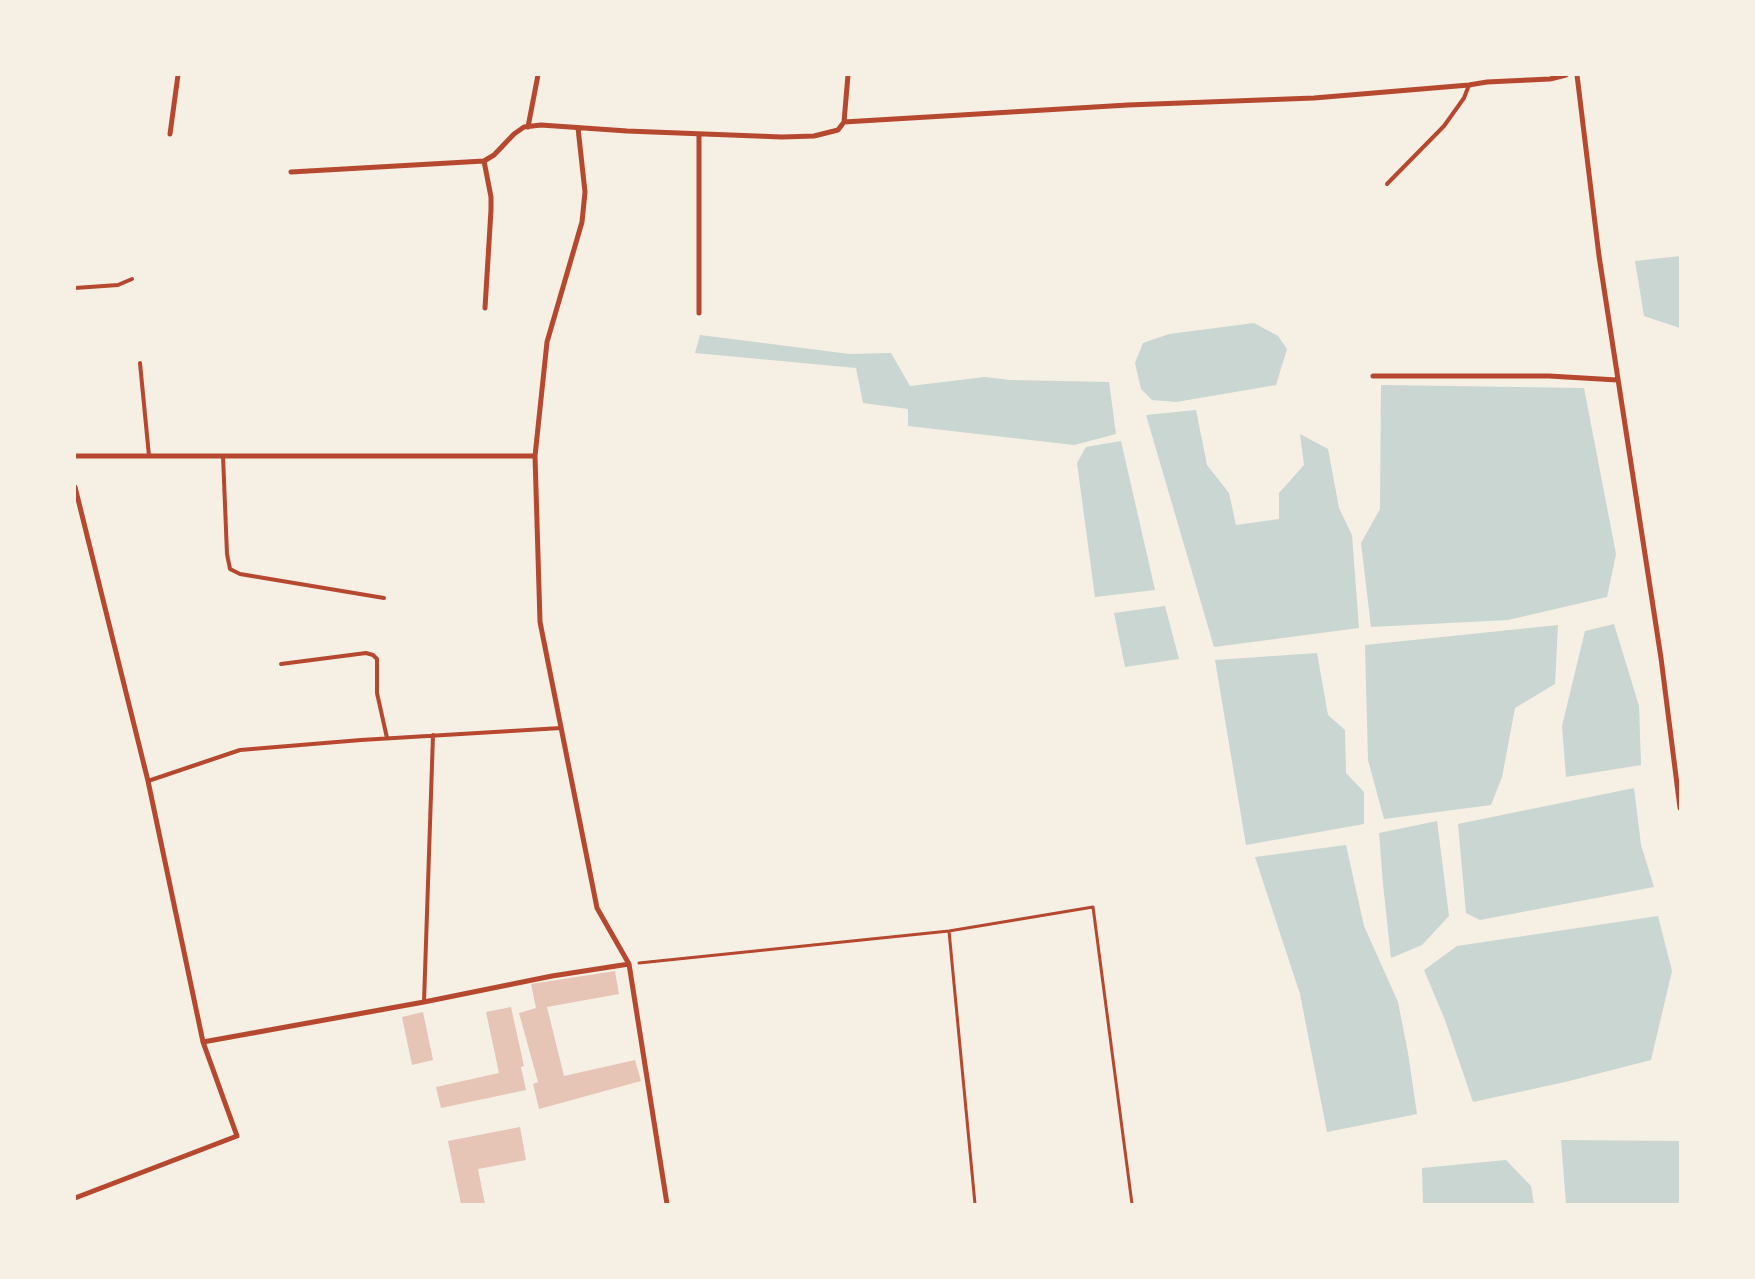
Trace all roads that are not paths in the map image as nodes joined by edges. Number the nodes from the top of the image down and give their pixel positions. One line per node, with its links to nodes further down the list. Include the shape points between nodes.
1 (178, 75): 10 (street)
2 (538, 75): 8 (street)
3 (848, 75): 7 (street)
4 (1566, 75): 6 (street)
5 (1577, 75): 21 (street)
6 (1469, 86): 7 (street, via 1314,98); 14 (lane, via 1444,126)
7 (844, 122): 11 (street, via 838,130 814,136 782,138)
8 (528, 127): 9 (street); 12 (street, via 514,134)
9 (578, 128): 11 (street); 25 (street, via 585,192 582,222 547,342)
10 (170, 134)
11 (699, 134): 18 (street)
12 (484, 161): 13 (street); 17 (street, via 491,196)
13 (291, 172)
14 (1387, 184)
15 (132, 279): 16 (lane, via 118,286)
16 (75, 288)
17 (485, 308)
18 (700, 313)
19 (140, 363): 23 (lane)
20 (1373, 376): 21 (street, via 1549,376)
21 (1617, 380): 33 (street, via 1661,658)
22 (75, 456): 23 (street)
23 (148, 456): 24 (street)
24 (223, 456): 25 (street); 27 (lane, via 230,569 240,574)
25 (535, 456): 29 (street, via 540,622)
26 (75, 487): 32 (street)
27 (384, 598)
28 (281, 664): 31 (lane, via 373,654 377,659 378,693)
29 (561, 728): 30 (lane); 34 (street, via 597,908)
30 (433, 736): 31 (lane); 35 (lane)
31 (387, 738): 32 (lane, via 240,750)
32 (148, 781): 36 (street)
33 (1680, 808)
34 (629, 964): 35 (street); 38 (street)
35 (424, 1002): 36 (street)
36 (202, 1042): 37 (street, via 237,1136)
37 (75, 1198)
38 (667, 1204)

